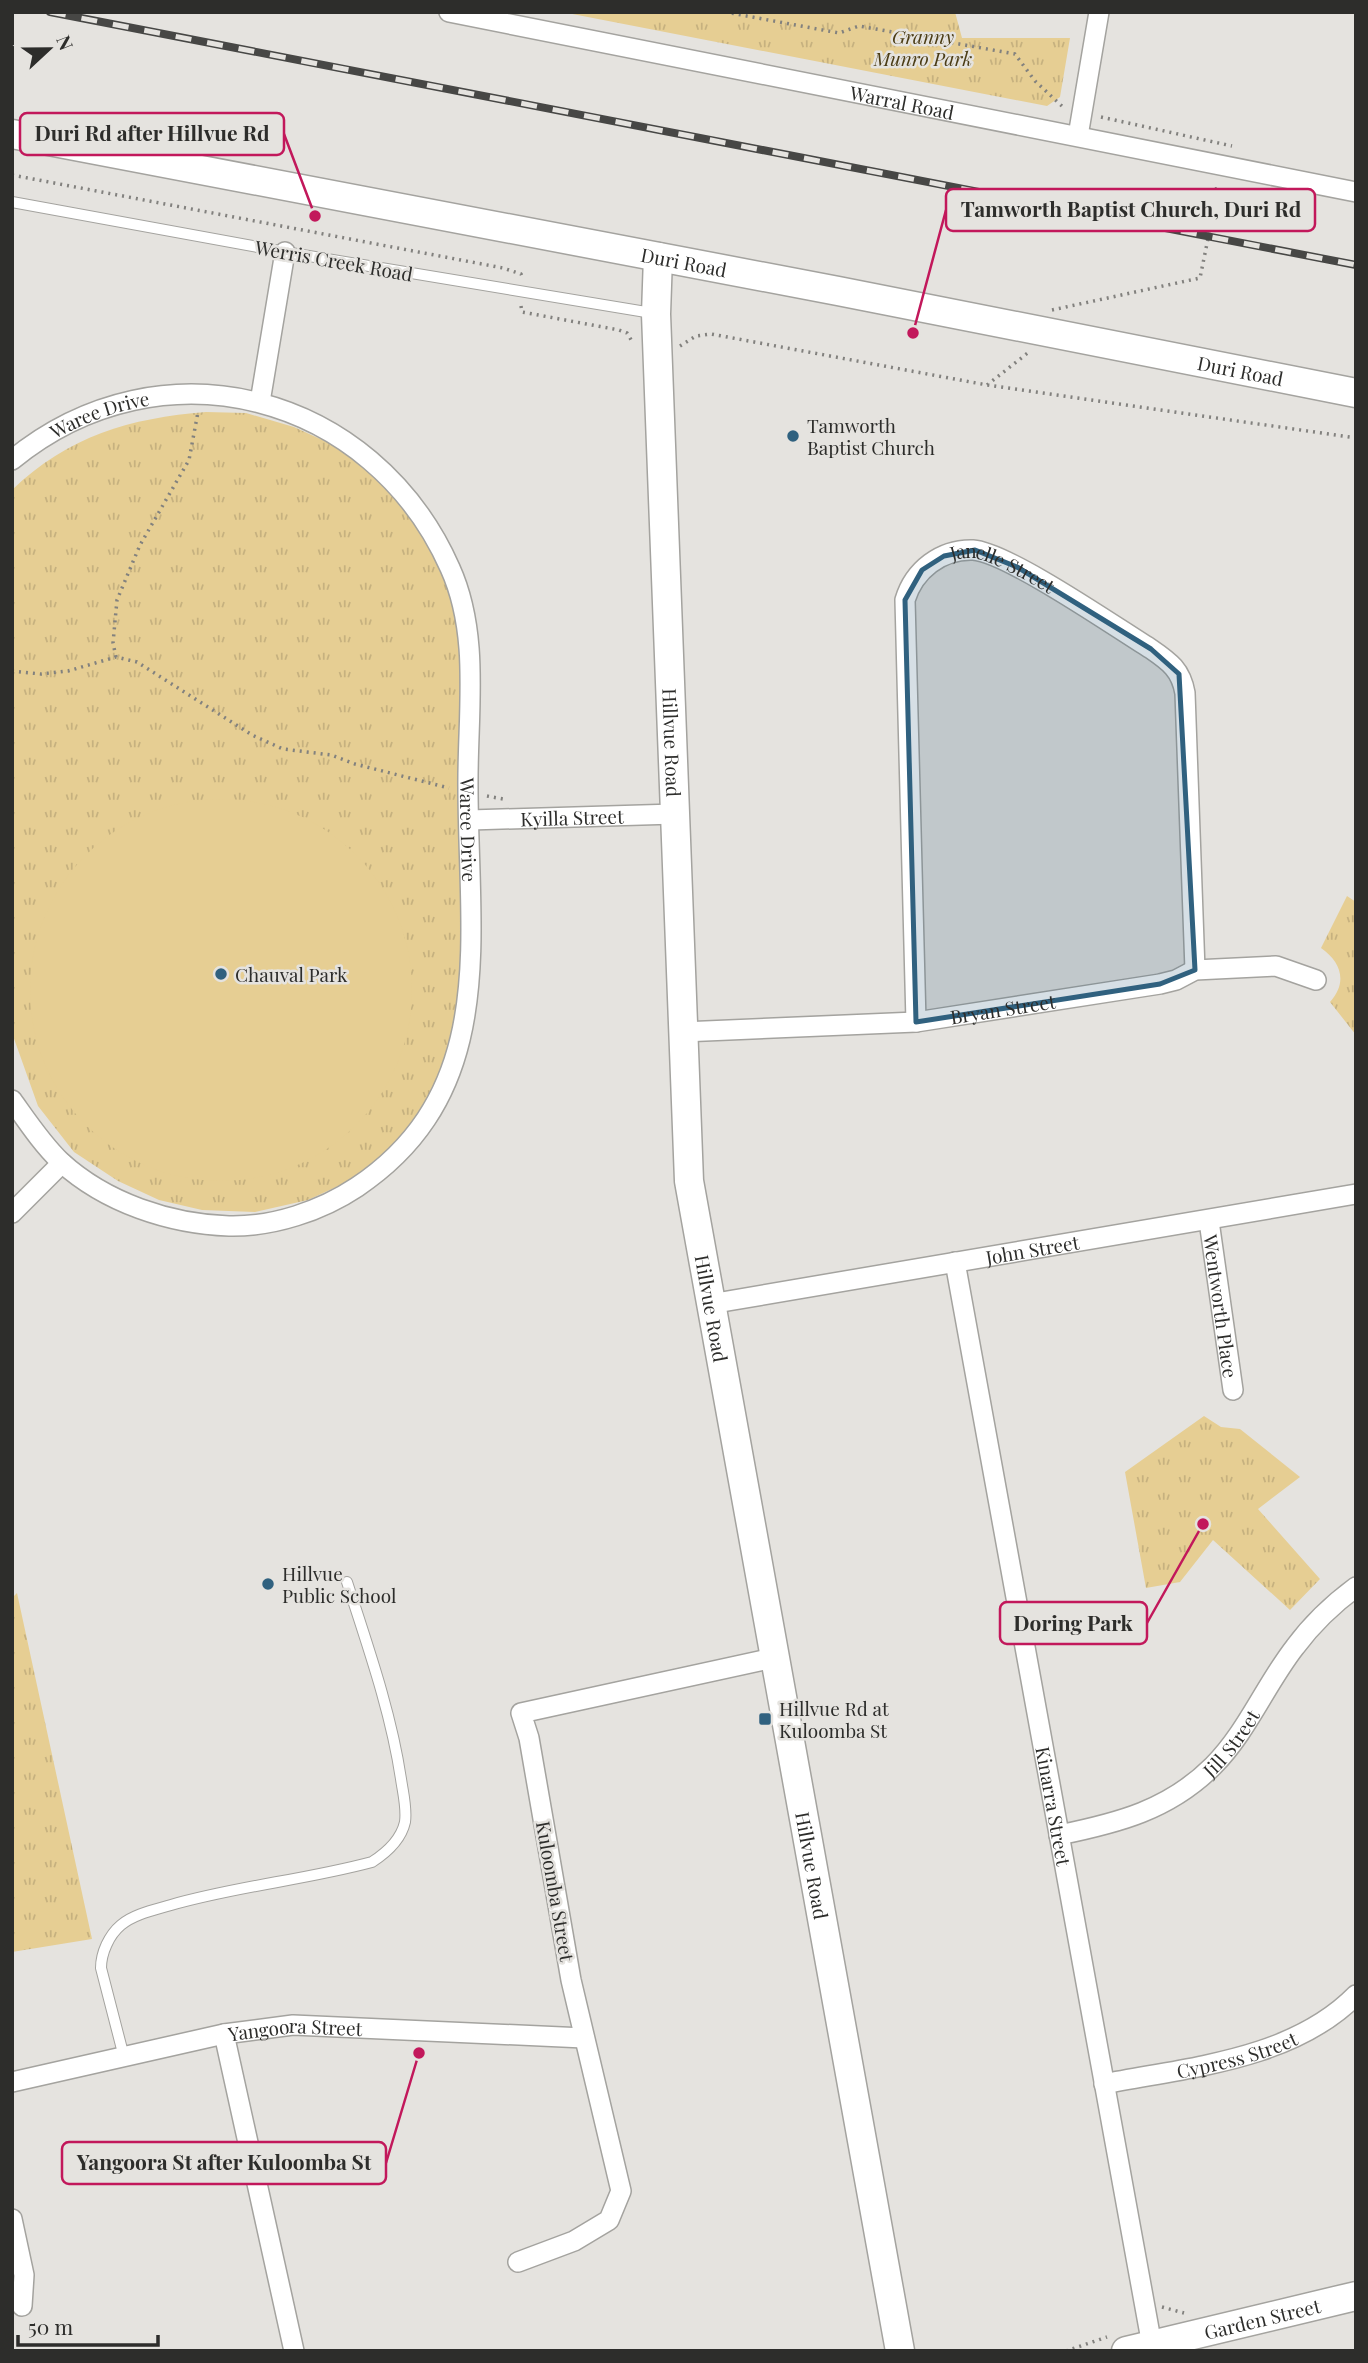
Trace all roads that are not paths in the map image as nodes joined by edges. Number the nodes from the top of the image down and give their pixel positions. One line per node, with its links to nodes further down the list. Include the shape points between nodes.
1 (449, 12): 4 (street, Warral Road)
2 (1099, 12): 4 (street)
3 (12, 134): 8 (street, Duri Road)
4 (1078, 136): 5 (street, Warral Road)
5 (1356, 192)
6 (12, 202): 7 (lane, Werris Creek Road)
7 (285, 252): 9 (lane, Werris Creek Road); 11 (street)
8 (658, 257): 9 (street, Hillvue Road); 10 (street, Duri Road)
9 (656, 314): 13 (street, Hillvue Road)
10 (1356, 393)
11 (260, 402): 12 (street, Waree Drive, via 170,395 101,409 66,424); 14 (street, Waree Drive, via 300,415 355,446 403,491 433,534 452,572 470,654)
12 (12, 460)
13 (675, 814): 14 (street, Kyilla Street); 18 (street, Hillvue Road)
14 (470, 820): 20 (street, Waree Drive, via 464,1033 449,1081 430,1116 381,1171 320,1207 290,1217 244,1226 203,1225 131,1205)
15 (1195, 970): 16 (street, Bryan Street, via 1276,966); 17 (street, Bryan Street, via 1160,984); 17 (street, Janelle Street, via 1185,693 1180,674 1169,661 1017,567 975,550 956,552 922,570 905,600)
16 (1316, 980)
17 (916, 1023): 18 (street, Bryan Street)
18 (682, 1032): 25 (street, Hillvue Road, via 689,1181)
19 (12, 1100): 20 (street, Waree Drive)
20 (62, 1163): 22 (street)
21 (1356, 1194): 23 (street, John Street)
22 (12, 1213)
23 (1209, 1221): 24 (street, John Street); 26 (street, Wentworth Place)
24 (955, 1262): 25 (street, John Street); 30 (street, Kinarra Street)
25 (710, 1304): 29 (street, Hillvue Road)
26 (1233, 1390)
27 (347, 1582): 34 (lane, via 386,1705 399,1764 405,1823 398,1839 372,1862 192,1899 120,1925 101,1958 101,1968)
28 (1356, 1587): 30 (street, Jill Street, via 1295,1646 1214,1765 1184,1790 1139,1815)
29 (773, 1658): 33 (street, Kuloomba Street, via 522,1713); 42 (street, Hillvue Road)
30 (1059, 1835): 36 (street, Kinarra Street)
31 (1356, 1995): 36 (street, Cypress Street, via 1324,2023 1286,2042 1242,2056)
32 (225, 2034): 33 (street, Yangoora Street, via 293,2025); 34 (street, Yangoora Street); 43 (street)
33 (584, 2038): 38 (street, Kuloomba Street, via 621,2191 609,2220 574,2241)
34 (124, 2057): 35 (street, Yangoora Street)
35 (12, 2082)
36 (1104, 2084): 41 (street, Kinarra Street)
37 (12, 2219): 40 (street, via 24,2275)
38 (518, 2262)
39 (1356, 2296): 41 (street, Garden Street)
40 (22, 2306)
41 (1144, 2348)
42 (901, 2349)
43 (294, 2351)

